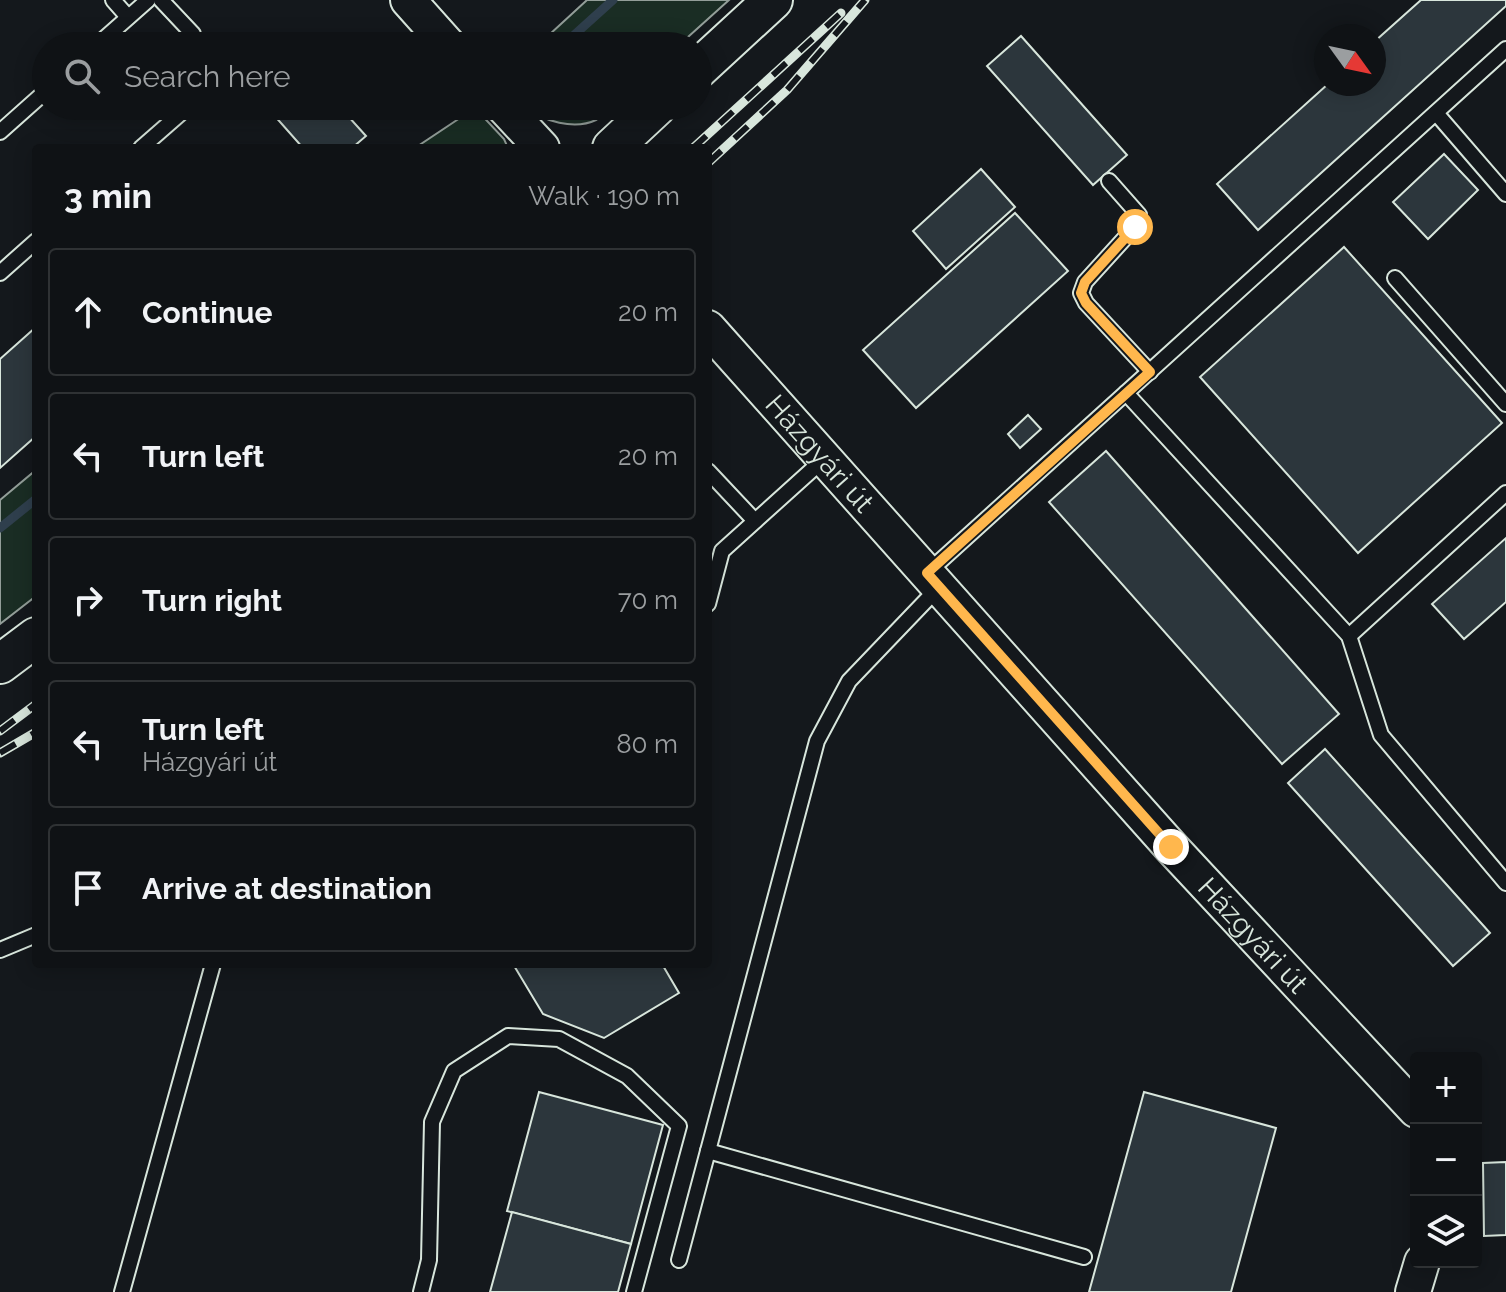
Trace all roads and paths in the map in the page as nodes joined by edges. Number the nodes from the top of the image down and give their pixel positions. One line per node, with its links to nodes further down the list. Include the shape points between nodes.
1 (113, 0): 6 (lane)
2 (148, 0): 6 (lane)
3 (161, 0): 8 (lane)
4 (408, 0): 9 (street)
5 (773, 0): 11 (main road)
6 (128, 17): 7 (lane)
7 (111, 32)
8 (191, 32)
9 (437, 32)
10 (1506, 49): 13 (lane)
11 (712, 56)
12 (32, 103): 17 (lane)
13 (1436, 113): 22 (lane); 27 (lane)
14 (173, 120): 18 (lane)
15 (516, 120): 19 (street)
16 (642, 120): 20 (main road)
17 (0, 132)
18 (146, 144)
19 (538, 144)
20 (616, 144)
21 (1109, 181): 27 (lane, via 1139,215 1081,293)
22 (1506, 194)
23 (32, 245): 24 (lane)
24 (0, 273)
25 (1395, 278): 29 (lane)
26 (712, 333): 30 (street, Házgyári út)
27 (1150, 372): 28 (lane)
28 (1126, 393): 34 (lane); 36 (lane)
29 (1506, 404)
30 (824, 459): 33 (lane); 34 (street, Házgyári út)
31 (712, 475): 33 (lane)
32 (1506, 493): 36 (lane)
33 (755, 521): 35 (lane, via 722,551)
34 (933, 580): 43 (street, Házgyári út); 44 (lane, via 849,681 817,741)
35 (712, 589)
36 (1349, 636): 39 (lane, via 1381,735)
37 (32, 640): 38 (main road)
38 (0, 664)
39 (1506, 883)
40 (32, 937): 41 (lane)
41 (0, 950)
42 (212, 968): 48 (lane)
43 (1410, 1104)
44 (708, 1151): 45 (lane); 46 (lane)
45 (1084, 1257)
46 (679, 1260)
47 (1420, 1268): 51 (street)
48 (122, 1292)
49 (421, 1292): 50 (lane, via 429,1260 432,1122 454,1071 508,1036 559,1039 627,1076 679,1126)
50 (634, 1292)
51 (1413, 1292)

